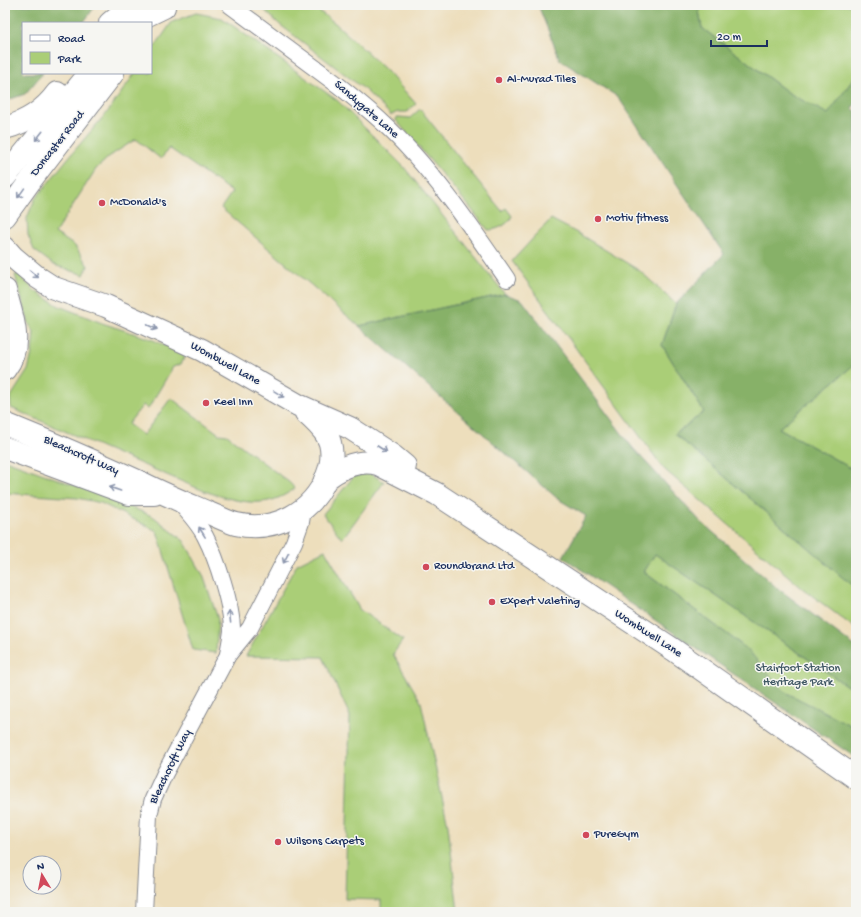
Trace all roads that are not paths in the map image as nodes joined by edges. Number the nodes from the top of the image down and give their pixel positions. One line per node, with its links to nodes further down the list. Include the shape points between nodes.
1 (122, 5): 5 (main road)
2 (131, 5): 6 (main road)
3 (230, 5): 15 (street, Sandygate Lane, via 382,121 443,190)
4 (160, 12): 7 (main road)
5 (110, 22)
6 (110, 22)
7 (134, 22)
8 (71, 74): 11 (main road, via 50,102 34,117)
9 (89, 74): 12 (main road, one-way to 12)
10 (112, 74): 13 (main road, Doncaster Road, one-way to 13)
11 (5, 128)
12 (5, 177)
13 (5, 216)
14 (5, 248): 18 (main road, Wombwell Lane, one-way to 18, via 37,277 54,288 106,306 202,350)
15 (507, 279)
16 (5, 290): 17 (main road, via 16,334 13,354)
17 (5, 369)
18 (298, 405): 22 (main road, via 323,430 330,442 332,458); 23 (main road, Wombwell Lane, one-way to 23, via 350,428 366,438 393,456)
19 (5, 424): 24 (main road, Bleachcroft Way, via 92,460)
20 (5, 448): 24 (main road, one-way to 20, via 129,494)
21 (371, 462): 22 (main road, Bleachcroft Way, via 346,466); 23 (main road, Wombwell Lane)
22 (325, 480): 25 (main road, Bleachcroft Way)
23 (437, 494): 27 (main road, Wombwell Lane, via 674,650)
24 (172, 498): 25 (main road, Bleachcroft Way, via 236,524 251,526 275,524); 26 (street, Bleachcroft Way, one-way to 24, via 232,630 229,609 214,558 205,536 191,515)
25 (303, 510): 26 (street, Bleachcroft Way, one-way to 26, via 294,542 250,628)
26 (228, 655): 28 (street, Bleachcroft Way, via 153,799 149,815)
27 (856, 778)
28 (144, 912)

